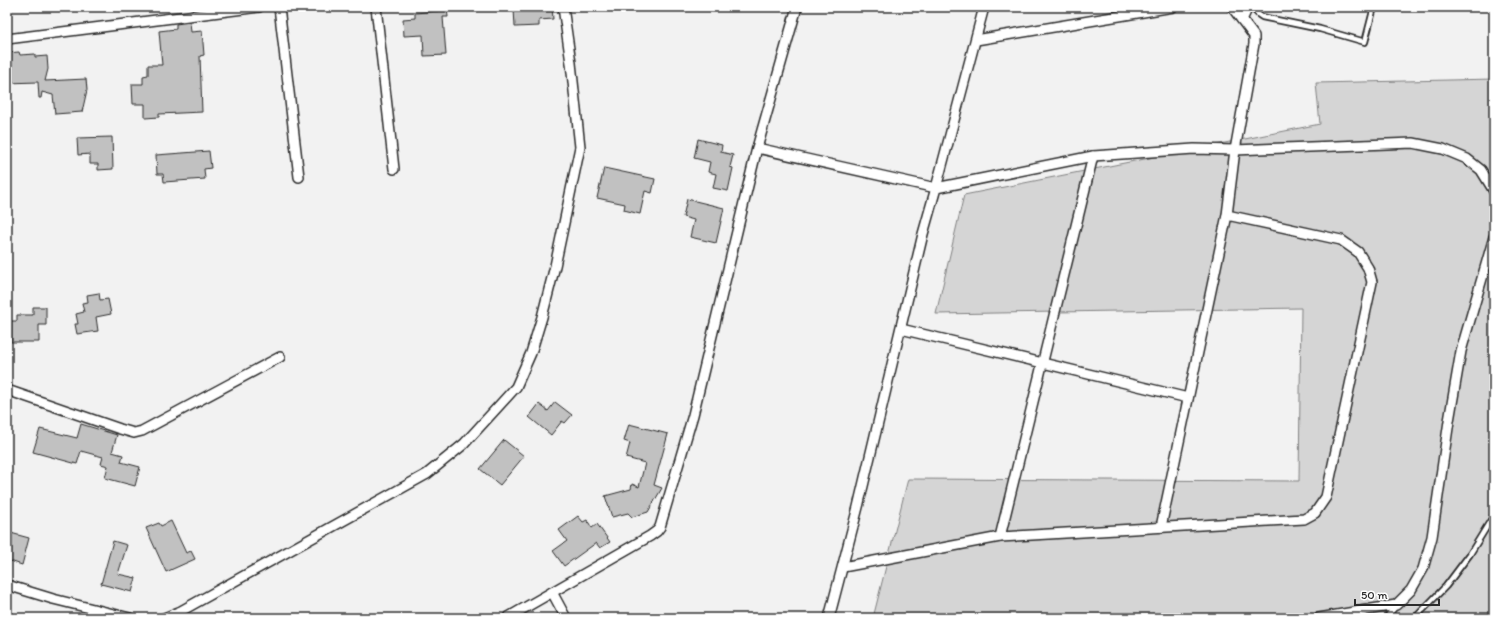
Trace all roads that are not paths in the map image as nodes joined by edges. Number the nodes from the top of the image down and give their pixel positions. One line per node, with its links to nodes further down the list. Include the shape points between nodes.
1 (260, 7): 13 (street)
2 (279, 7): 19 (street)
3 (376, 7): 18 (street)
4 (563, 7): 37 (street, via 580,147 542,317 531,353 516,387 464,444 427,474 181,611)
5 (797, 7): 15 (street)
6 (984, 7): 14 (street)
7 (1173, 7): 14 (street)
8 (1232, 7): 12 (street)
9 (1248, 7): 12 (street)
10 (1252, 7): 11 (lane, via 1262,17 1320,29 1362,42 1365,42)
11 (1374, 7)
12 (1242, 20): 16 (street, via 1254,36)
13 (7, 39)
14 (976, 40): 20 (street)
15 (757, 148): 20 (street); 34 (street, via 693,416 660,527 650,536)
16 (1235, 150): 17 (street, via 1194,149); 21 (street, via 1413,143 1443,149 1467,159 1480,170); 22 (street)
17 (1093, 156): 20 (street); 26 (street)
18 (394, 169)
19 (299, 177)
20 (936, 188): 24 (street)
21 (1494, 191)
22 (1227, 214): 28 (street); 30 (street, via 1341,240 1358,252 1368,268 1372,282 1326,497 1315,513 1304,519)
23 (1494, 237): 35 (street, via 1462,351 1432,537 1423,569 1411,590)
24 (901, 329): 26 (street); 32 (street)
25 (280, 357): 27 (street, via 142,431 134,432)
26 (1043, 363): 28 (street); 31 (street)
27 (7, 390)
28 (1188, 398): 30 (street)
29 (1494, 515): 43 (lane, via 1446,586)
30 (1161, 527): 31 (street)
31 (1000, 537): 32 (street)
32 (843, 567): 40 (street)
33 (7, 585): 36 (street)
34 (552, 592): 38 (street); 39 (street)
35 (1396, 605): 41 (street); 42 (lane)
36 (130, 618)
37 (164, 618)
38 (507, 618)
39 (566, 618)
40 (829, 618)
41 (1319, 618)
42 (1386, 618)
43 (1415, 618)

